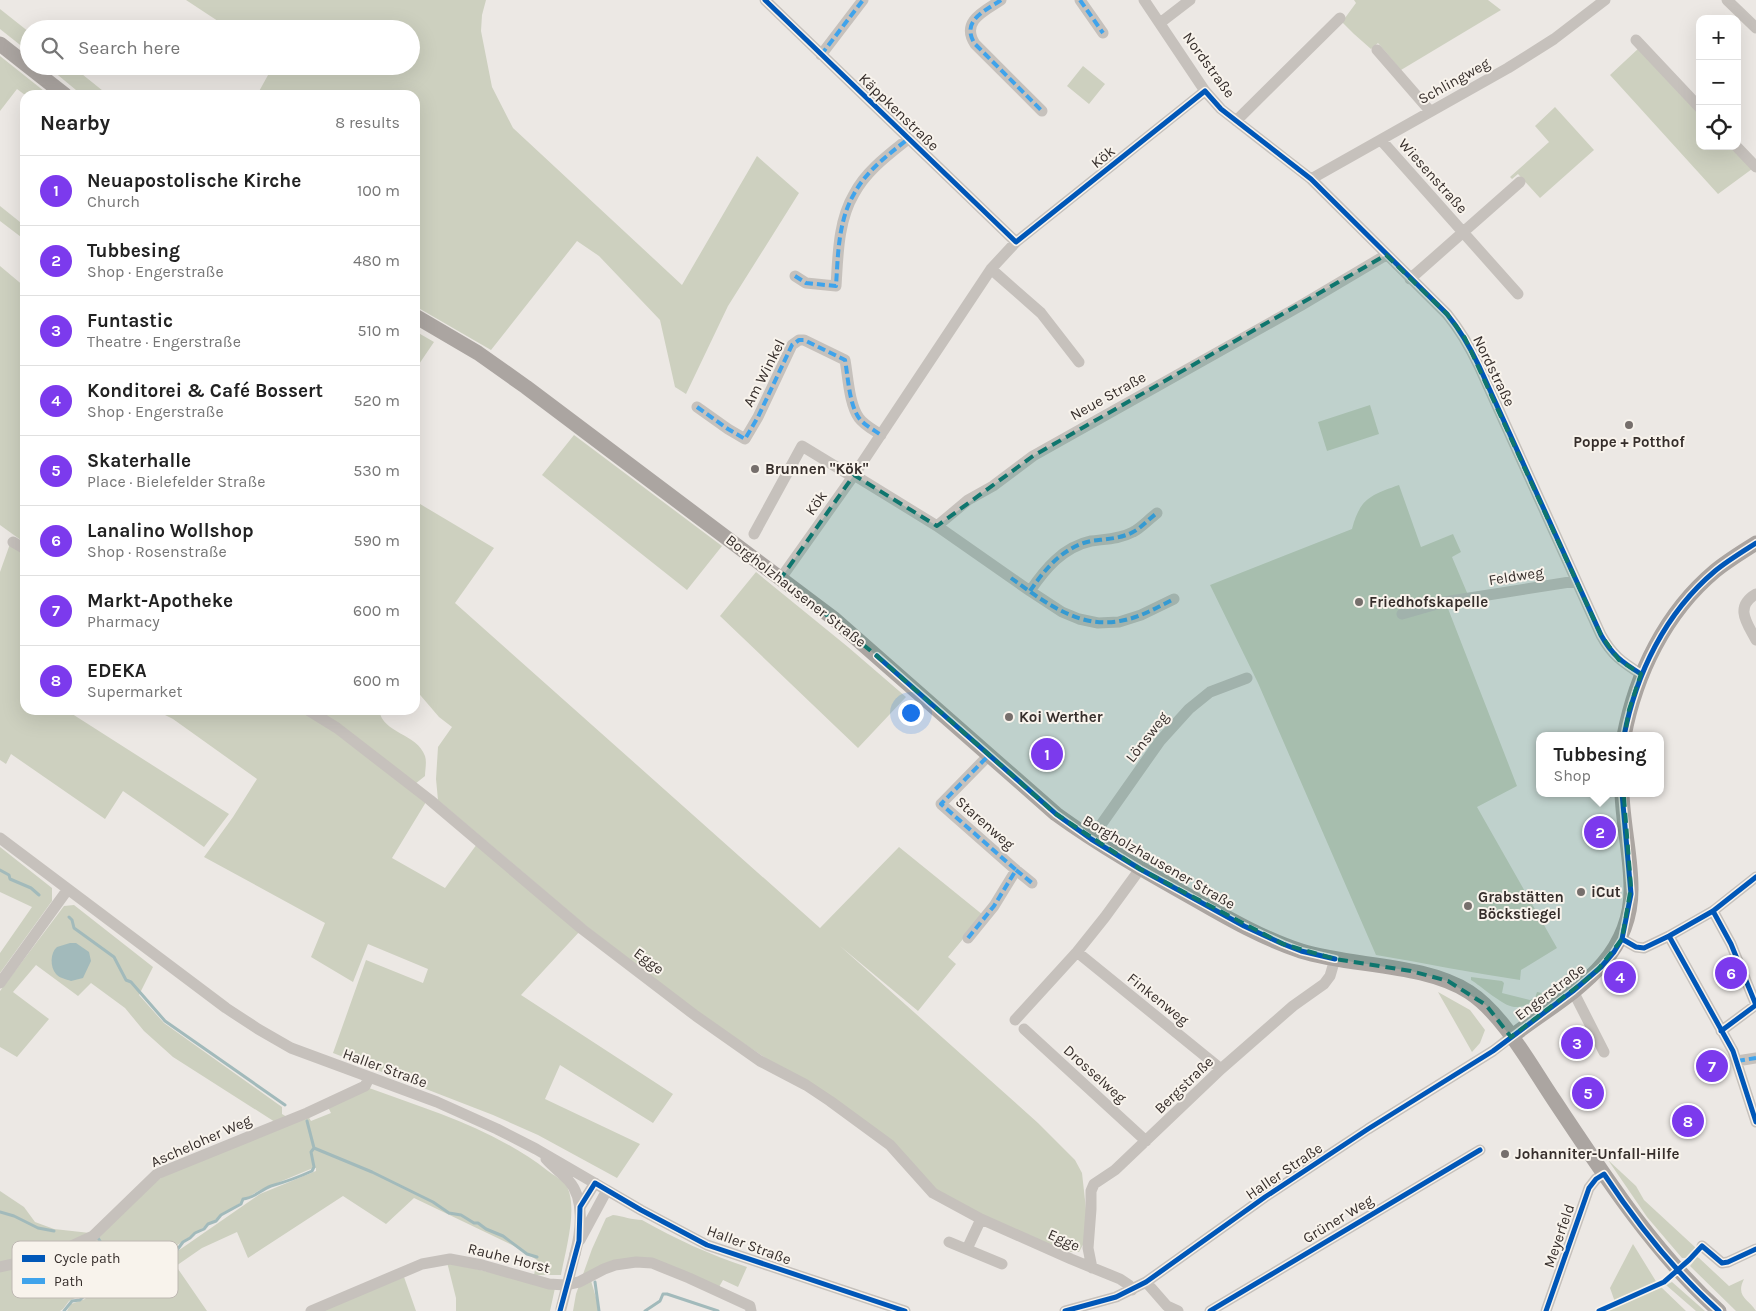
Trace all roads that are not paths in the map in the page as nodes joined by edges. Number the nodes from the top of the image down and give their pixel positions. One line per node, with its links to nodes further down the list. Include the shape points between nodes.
1 (765, 0): 16 (street, Käppkenstraße)
2 (863, 0): 16 (street)
3 (1001, 0): 22 (street, via 971,23 971,38)
4 (1080, 0): 12 (street)
5 (1144, 0): 10 (street, Nordstraße)
6 (1190, 0): 10 (street)
7 (1605, 0): 23 (street, Schlingweg, via 1537,50)
8 (1727, 0): 11 (street)
9 (1340, 18): 24 (street, Nordstraße)
10 (1160, 23): 20 (street, Nordstraße)
11 (1756, 28)
12 (1103, 33)
13 (1636, 40): 21 (street)
14 (0, 44): 17 (main road)
15 (1377, 50): 23 (street)
16 (821, 55): 25 (street, Käppkenstraße)
17 (20, 60)
18 (40, 75): 19 (main road)
19 (59, 90)
20 (1205, 91): 24 (street, Nordstraße); 32 (street, Kök)
21 (1697, 105)
22 (1042, 111)
23 (1430, 111): 26 (street, Schlingweg)
24 (1236, 122): 29 (street, Nordstraße)
25 (908, 138): 32 (street, Käppkenstraße); 35 (street, via 877,164 854,194 844,218 836,286 806,283)
26 (1381, 140): 29 (street, Schlingweg); 31 (street, Wiesenstraße)
27 (1740, 150): 28 (street)
28 (1756, 167)
29 (1311, 179): 33 (street, Nordstraße)
30 (1520, 182): 31 (street, Wiesenstraße)
31 (1463, 232): 36 (street); 37 (street, Wiesenstraße)
32 (1016, 242): 34 (street, Kök)
33 (1386, 255): 36 (street, Nordstraße); 44 (street, Neue Straße, via 1033,456 968,500)
34 (991, 269): 39 (street, via 1041,313); 41 (street, Kök)
35 (795, 276)
36 (1410, 279): 50 (street, Nordstraße, via 1447,314 1465,338)
37 (1518, 294)
38 (420, 319): 49 (main road, Borgholzhausener Straße, via 478,353 526,387)
39 (1079, 362)
40 (697, 407): 41 (street, Am Winkel, via 746,440 792,345 804,340 845,360 856,413 860,420)
41 (881, 435): 42 (street, Kök)
42 (853, 476): 44 (street); 45 (street, via 802,446); 49 (street, Kök)
43 (1157, 513): 51 (street, via 1135,532 1086,542 1065,553 1051,562)
44 (937, 526): 51 (street)
45 (754, 534)
46 (13, 542): 48 (street)
47 (1756, 543): 56 (main road, via 1717,569 1694,590 1665,631)
48 (20, 546)
49 (781, 578): 60 (main road, Borgholzhausener Straße, via 834,618)
50 (1576, 581): 54 (street, Feldweg, via 1444,602); 56 (street, Nordstraße, via 1608,648 1619,660)
51 (1030, 591): 53 (street, via 1062,612 1098,622 1119,622 1140,616)
52 (1756, 594): 55 (street, via 1748,599 1743,612)
53 (1174, 599)
54 (1402, 614)
55 (1756, 640)
56 (1641, 674): 59 (main road)
57 (1247, 678): 63 (street, Lönsweg, via 1210,692 1189,709 1160,741)
58 (316, 715): 95 (street, Egge, via 430,800 582,929 696,1016 760,1061 830,1100 890,1146 933,1193)
59 (1625, 732)
60 (989, 755): 63 (main road, Borgholzhausener Straße, via 1056,814); 65 (street, Starenweg, via 941,804)
61 (1622, 797): 72 (main road, Engerstraße, via 1632,887)
62 (0, 838): 68 (street, Haller Straße)
63 (1091, 839): 64 (main road, Borgholzhausener Straße)
64 (1140, 869): 73 (street); 74 (main road, Borgholzhausener Straße, via 1283,944)
65 (1016, 870): 67 (street, Starenweg); 71 (street, Starenweg, via 994,906)
66 (1756, 877): 69 (street)
67 (1032, 884)
68 (68, 889): 75 (street); 86 (street, Haller Straße, via 258,1029 291,1048)
69 (1713, 911): 70 (street); 77 (street, via 1731,944)
70 (1669, 936): 72 (street, via 1644,948); 80 (street)
71 (968, 938)
72 (1622, 939): 76 (main road, Engerstraße, via 1601,967)
73 (1077, 952): 78 (street); 85 (street, Finkenweg)
74 (1335, 960): 81 (main road, Borgholzhausener Straße, via 1411,971 1448,981 1486,1005); 85 (street, Bergstraße, via 1324,984 1293,1006)
75 (0, 983)
76 (1573, 991): 81 (main road, Engerstraße); 82 (street, Engerstraße)
77 (1756, 1005): 80 (street)
78 (1015, 1020)
79 (1024, 1029): 88 (street, Drosselweg)
80 (1721, 1031): 84 (street)
81 (1511, 1037): 91 (main road, Borgholzhausener Straße); 106 (street, Haller Straße, via 1265,1197)
82 (1604, 1052)
83 (1756, 1058): 84 (street)
84 (1737, 1061): 87 (street)
85 (1221, 1069): 88 (street, Bergstraße)
86 (369, 1078): 89 (street, Haller Straße, via 437,1102); 96 (street, Ascheloher Weg, via 365,1086 307,1113 157,1174 93,1236)
87 (1756, 1122)
88 (1146, 1141): 100 (street, Bergstraße, via 1092,1187)
89 (536, 1149): 92 (street, Haller Straße); 94 (street, via 569,1181 576,1191)
90 (1480, 1150): 114 (street, Grüner Weg)
91 (1604, 1174): 115 (street, Meyerfeld, via 1590,1188); 116 (main road, Borgholzhausener Straße, via 1671,1264)
92 (595, 1183): 93 (street, Haller Straße); 94 (street)
93 (607, 1190): 97 (street); 111 (street, Haller Straße, via 707,1245)
94 (580, 1207): 97 (street)
95 (981, 1219): 101 (street); 103 (street, Egge)
96 (82, 1241)
97 (579, 1242): 108 (street, bridge)
98 (949, 1242): 101 (street)
99 (1702, 1246): 102 (street, via 1722,1263)
100 (1088, 1248): 103 (street); 105 (street, Bergstraße)
101 (967, 1249): 104 (street)
102 (1756, 1249)
103 (1071, 1259): 105 (street, Egge)
104 (1002, 1264)
105 (1092, 1268): 107 (street, Egge, via 1126,1282)
106 (1146, 1282): 107 (street, Haller Straße); 113 (street, via 1167,1306)
107 (1132, 1290): 112 (street, Haller Straße)
108 (561, 1310)
109 (311, 1311): 110 (street, Rauhe Horst, via 422,1264 450,1259 549,1284 565,1285 615,1265 652,1263 750,1306)
110 (751, 1311)
111 (905, 1311)
112 (1065, 1311)
113 (1178, 1311)
114 (1210, 1311)
115 (1546, 1311)
116 (1719, 1311)

